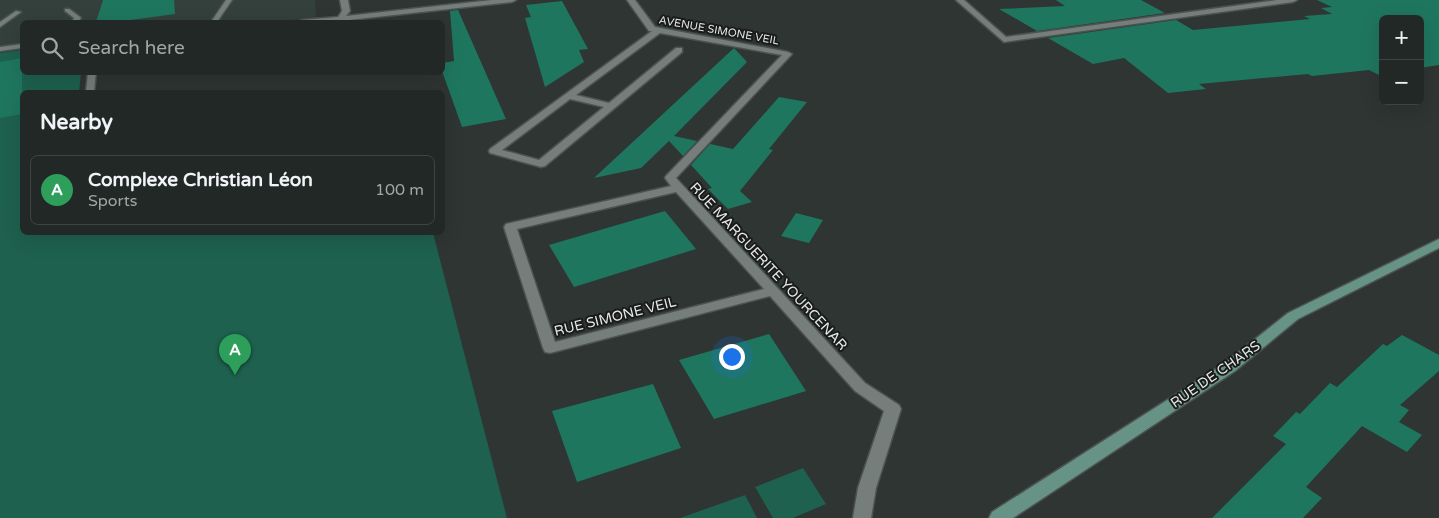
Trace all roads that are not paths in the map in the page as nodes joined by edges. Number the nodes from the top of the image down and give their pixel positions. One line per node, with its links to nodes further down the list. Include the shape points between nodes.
1 (229, 0): 11 (lane)
2 (344, 0): 9 (street, via 346,11)
3 (512, 0): 9 (street)
4 (631, 0): 14 (street, AVENUE SIMONE VEIL, via 649,26)
5 (960, 0): 6 (street, via 1004,40)
6 (1293, 0)
7 (67, 10): 10 (lane)
8 (18, 12): 13 (lane)
9 (340, 19): 12 (street)
10 (76, 20)
11 (215, 20)
12 (327, 20)
13 (0, 25)
14 (659, 30): 18 (street, AVENUE SIMONE VEIL); 21 (street)
15 (20, 46): 16 (street)
16 (0, 49)
17 (679, 50): 22 (street)
18 (788, 54): 23 (street, RUE MARGUERITE YOURCENAR, via 674,172 670,178)
19 (92, 75): 20 (lane)
20 (90, 90)
21 (568, 96): 22 (street); 22 (street, via 494,151 541,164)
22 (610, 106)
23 (677, 188): 25 (street, RUE MARGUERITE YOURCENAR); 25 (street, RUE SIMONE VEIL, via 510,227 550,348)
24 (1439, 243): 27 (street, RUE DE CHARS, via 1293,316 1230,367)
25 (773, 291): 26 (street, RUE MARGUERITE YOURCENAR, via 860,387 893,409)
26 (862, 518)
27 (998, 518)

